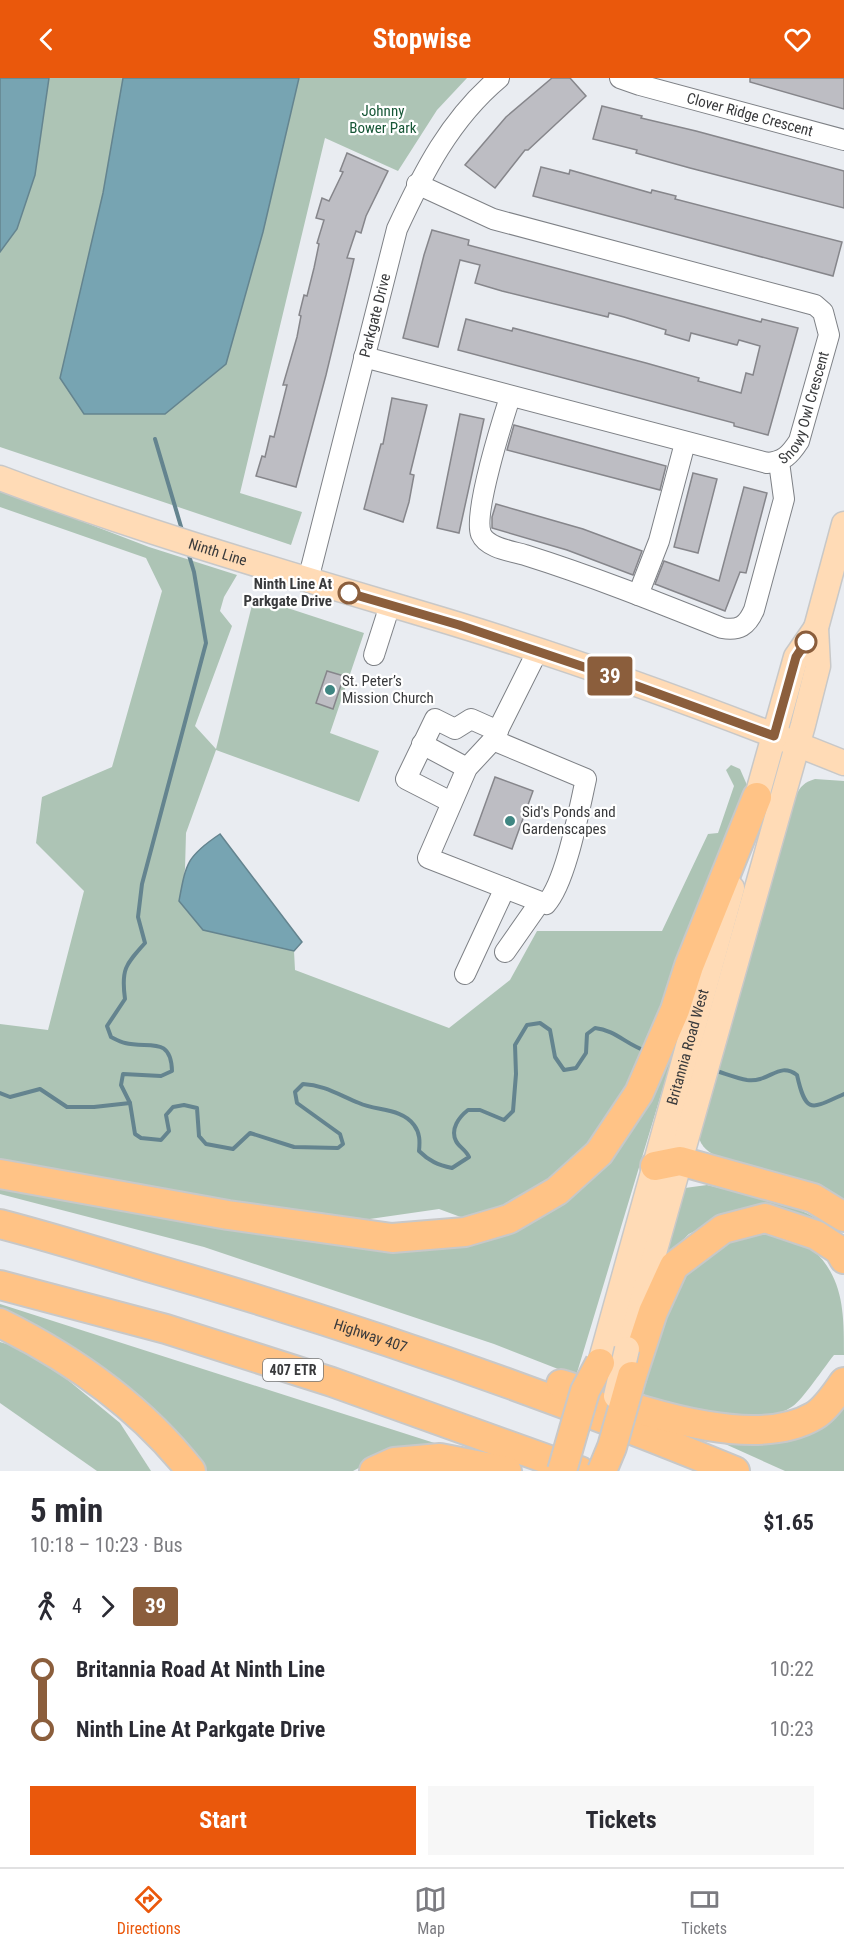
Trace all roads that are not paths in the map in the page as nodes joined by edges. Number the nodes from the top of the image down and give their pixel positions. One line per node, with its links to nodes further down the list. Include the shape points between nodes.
1 (499, 78): 4 (street, Parkgate Drive, via 445,136)
2 (620, 78): 3 (street, Clover Ridge Crescent)
3 (844, 140)
4 (417, 184): 5 (street, Parkgate Drive, via 397,229); 8 (street, Snowy Owl Crescent, via 493,219 806,302 823,312 829,335 799,441 791,454)
5 (364, 357): 6 (street, Snowy Owl Crescent); 11 (street, Parkgate Drive)
6 (510, 397): 7 (street, Snowy Owl Crescent); 12 (street, via 494,447 478,522 482,535 488,543)
7 (685, 442): 8 (street, Snowy Owl Crescent, via 767,463); 12 (street, via 659,541)
8 (779, 462): 12 (street, via 784,499 754,610 742,628 722,628)
9 (0, 478): 11 (main road, Ninth Line, via 155,533)
10 (844, 524): 14 (main road, Britannia Road West)
11 (308, 580): 13 (main road, Ninth Line)
12 (638, 595)
13 (390, 605): 15 (main road, Ninth Line); 16 (street)
14 (816, 628): 18 (main road, Britannia Road West, via 796,657); 20 (main road, Britannia Road West, via 818,666)
15 (537, 652): 17 (street); 18 (main road, Ninth Line)
16 (374, 655)
17 (496, 736): 19 (street, via 471,719 455,729 435,719); 22 (street); 26 (street, via 586,779 553,896 546,904)
18 (774, 736): 20 (main road, Ninth Line); 23 (main road, Britannia Road West)
19 (422, 744): 22 (street); 24 (street, via 406,779)
20 (797, 745): 21 (main road, Ninth Line); 29 (main road, Britannia Road West)
21 (844, 763)
22 (467, 768): 24 (street)
23 (757, 797): 29 (highway, via 689,966)
24 (451, 802): 25 (street, via 428,858)
25 (505, 888): 26 (street); 28 (street)
26 (540, 902): 27 (street)
27 (505, 952)
28 (465, 974)
29 (699, 1010): 30 (main road, Britannia Road West); 31 (highway, via 599,1153 557,1191 509,1219 465,1232 392,1238 228,1215)
30 (668, 1163): 32 (highway, via 813,1198); 37 (main road, Britannia Road West)
31 (0, 1174)
32 (844, 1217)
33 (0, 1224): 38 (highway, Highway 407, via 354,1329)
34 (844, 1259): 37 (highway, via 839,1250 816,1235 765,1218 723,1228 674,1266 653,1312)
35 (0, 1285): 45 (highway, 407 ETR, via 166,1329 333,1382)
36 (0, 1323): 40 (highway, via 70,1362 107,1388 158,1433)
37 (616, 1358): 43 (highway, bridge, via 585,1391); 44 (main road, Britannia Road West, bridge); 46 (highway, bridge, via 612,1447)
38 (486, 1376): 39 (highway, via 514,1369 653,1413 714,1427 760,1430 793,1425 816,1415); 47 (highway, Highway 407)
39 (844, 1382)
40 (191, 1471)
41 (374, 1471): 42 (highway, via 393,1462 440,1458)
42 (507, 1471)
43 (562, 1471)
44 (573, 1471)
45 (580, 1471)
46 (600, 1471)
47 (735, 1471)

